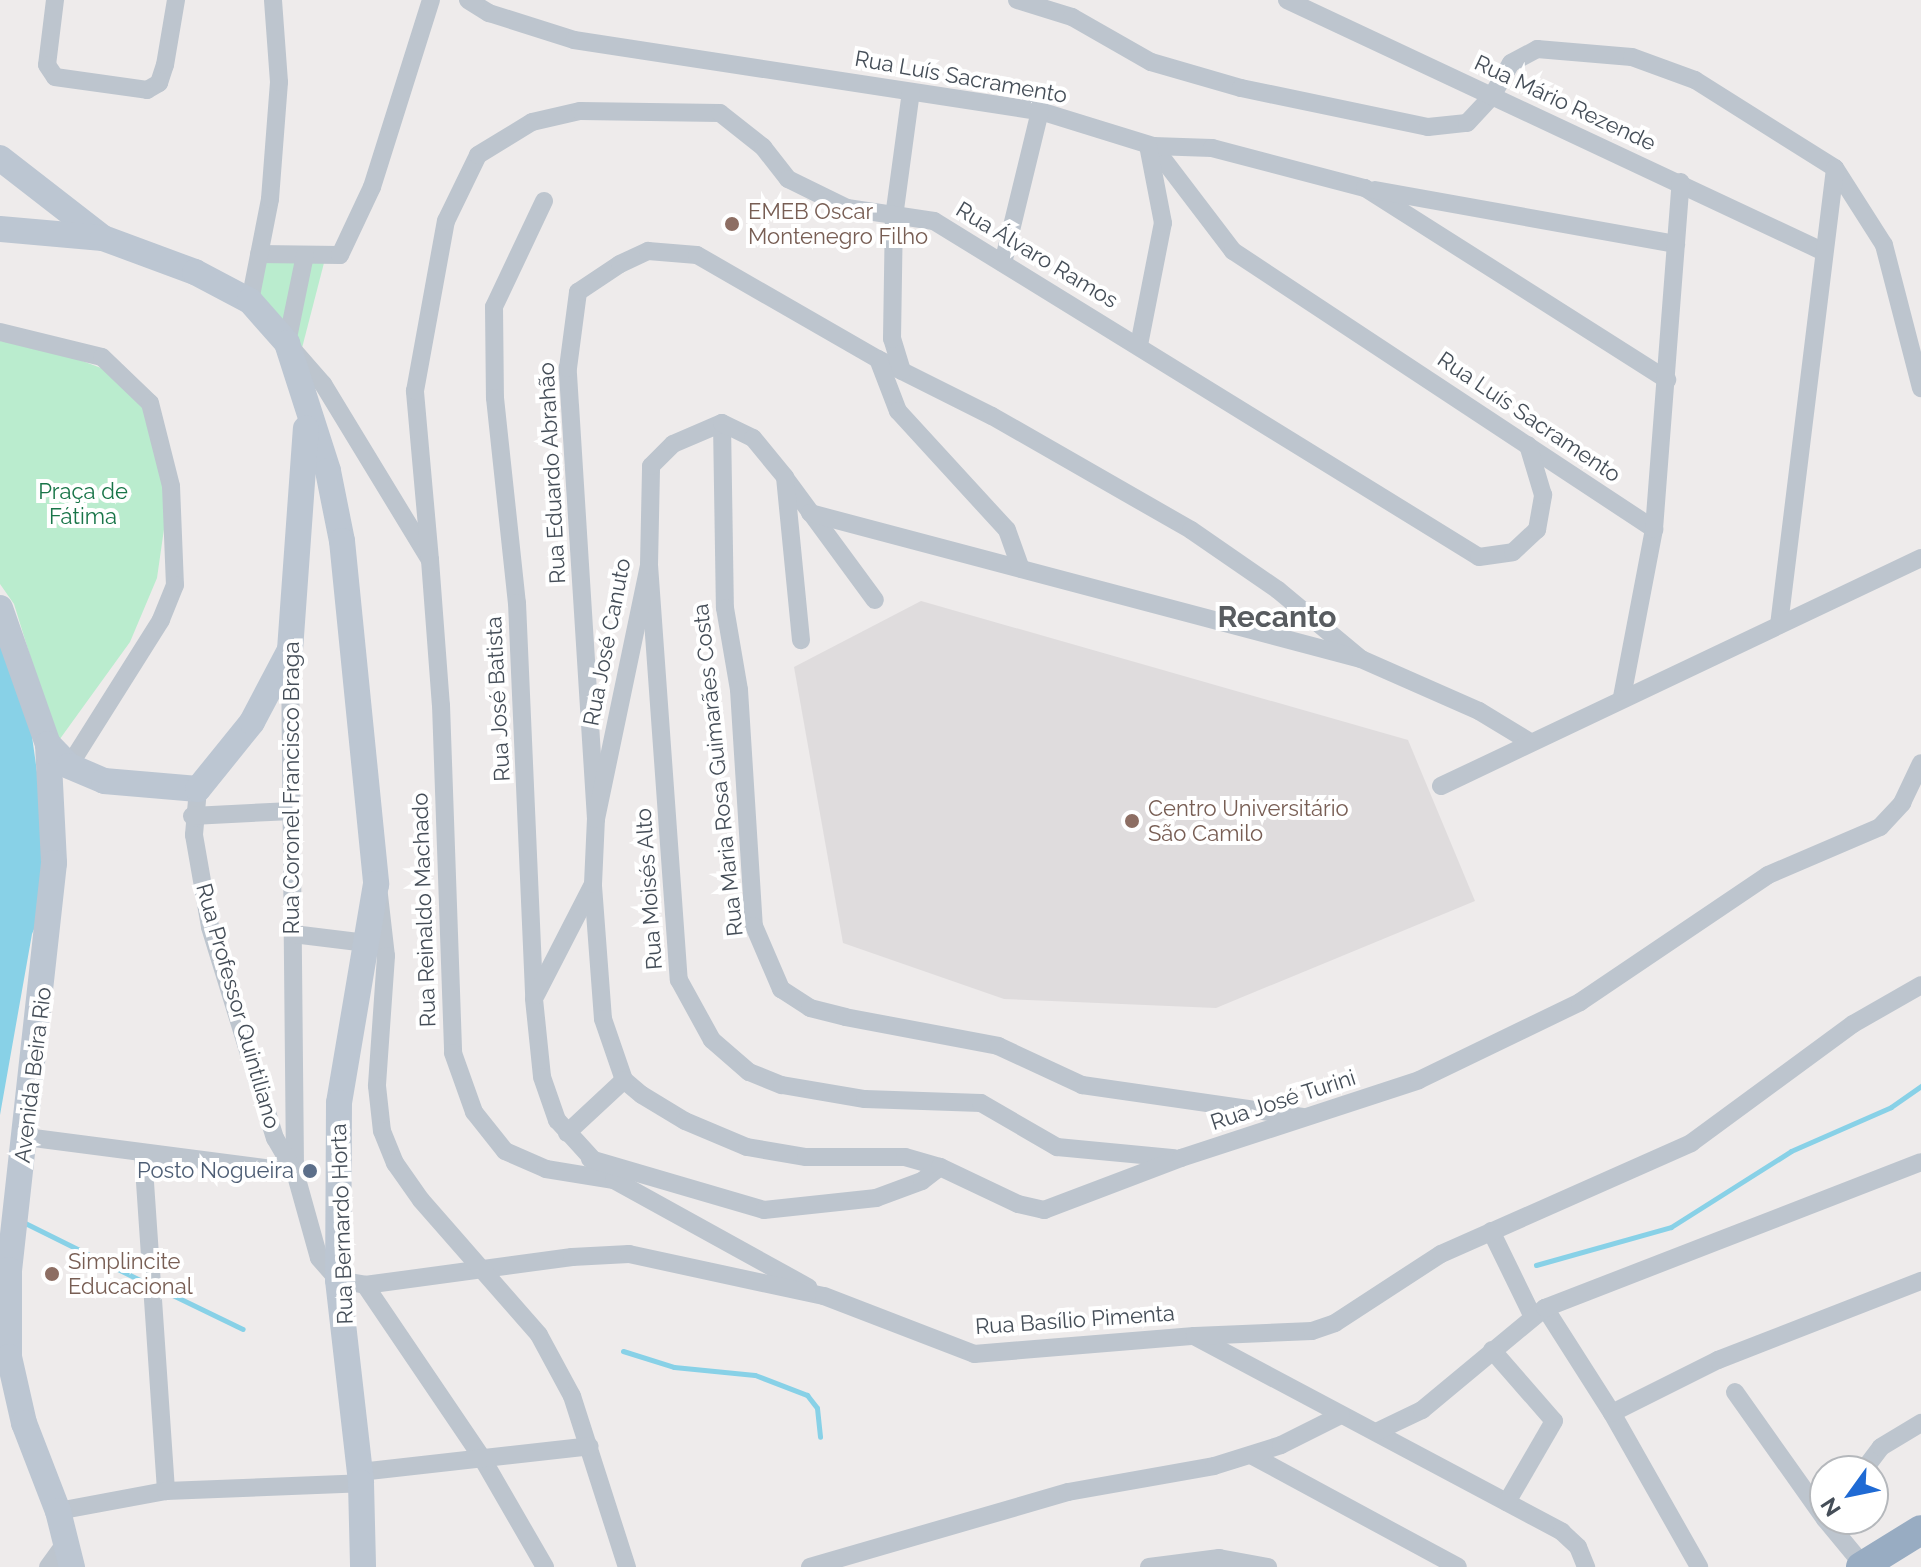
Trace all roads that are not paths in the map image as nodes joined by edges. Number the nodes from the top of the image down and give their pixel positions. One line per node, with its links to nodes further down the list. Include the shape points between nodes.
1 (55, 0): 2 (street, via 47,65 55,77 147,90 159,83 165,65)
2 (176, 0)
3 (273, 0): 24 (street, via 279,82 270,199)
4 (431, 0): 25 (street, via 372,187 340,255)
5 (468, 0): 10 (street, Rua Luís Sacramento, via 489,13 574,40)
6 (1017, 0): 9 (street)
7 (1056, 0): 9 (street)
8 (1287, 0): 11 (street, Rua Mário Rezende)
9 (1072, 17): 11 (street, via 1151,62 1383,119 1428,127 1467,123)
10 (911, 92): 12 (street, Rua Luís Sacramento); 19 (street)
11 (1492, 96): 15 (street, via 1511,63 1537,49 1632,57 1737,102); 16 (street, Rua Mário Rezende)
12 (1040, 111): 13 (street, Rua Luís Sacramento); 26 (street)
13 (1150, 146): 17 (street, via 1212,148); 30 (street, via 1163,223); 37 (street, Rua Luís Sacramento, via 1233,251)
14 (0, 158): 21 (main road)
15 (1835, 168): 23 (street); 34 (street, via 1884,245)
16 (1681, 182): 22 (street); 23 (street, Rua Mário Rezende)
17 (1365, 188): 22 (street); 33 (street)
18 (544, 201): 66 (street, Rua José Batista, via 494,307 495,398 517,603)
19 (894, 217): 26 (street, Rua Álvaro Ramos, via 934,221); 32 (street, via 892,339); 42 (street, Rua Álvaro Ramos, via 847,208 788,179 763,147 720,113 580,111 532,122 478,155 446,221 415,391)
20 (0, 229): 21 (main road)
21 (103, 238): 27 (main road, via 195,272)
22 (1676, 244): 33 (street)
23 (1822, 251): 47 (street)
24 (259, 254): 25 (street); 27 (street)
25 (305, 255): 29 (street)
26 (1003, 263): 30 (street, Rua Álvaro Ramos)
27 (250, 301): 29 (main road)
28 (0, 332): 55 (street, via 74,346 102,357 122,374 150,403 171,486 175,585 161,620)
29 (287, 343): 35 (main road, Rua Bernardo Horta); 42 (street, Rua Reinaldo Machado, via 323,384)
30 (1139, 345): 37 (street, Rua Álvaro Ramos, via 1479,557 1513,552 1537,530 1543,495)
31 (878, 359): 32 (street); 44 (street, via 898,411 1007,530); 60 (street, Rua Eduardo Abrahão, via 697,255 648,251 578,292 568,368)
32 (902, 371): 50 (street, via 1191,530 1278,590)
33 (1667, 380): 40 (street)
34 (1921, 388)
35 (307, 405): 49 (main road, Rua Coronel Francisco Braga); 61 (main road, Rua Bernardo Horta, via 342,541)
36 (722, 423): 38 (street, via 753,438); 43 (street, Rua José Canuto, via 673,444 651,466); 68 (street, Rua Maria Rosa Guimarães Costa, via 725,608 739,690 754,926 781,989 810,1008 998,1046 1082,1085)
37 (1528, 445): 40 (street, Rua Luís Sacramento)
38 (785, 477): 39 (street); 48 (street)
39 (810, 513): 44 (street); 45 (street)
40 (1654, 529): 51 (street)
41 (1921, 558): 47 (street)
42 (430, 560): 77 (street, Rua Reinaldo Machado, via 441,705 453,1053 474,1112 505,1151 546,1169)
43 (649, 565): 60 (street, Rua José Canuto); 72 (street, Rua Moisés Alto, via 679,980 712,1040 749,1072 782,1085 865,1099 981,1103 1057,1147)
44 (1021, 569): 50 (street)
45 (875, 600)
46 (0, 608): 53 (main road, Avenida Beira Rio)
47 (1779, 625): 51 (street)
48 (801, 640)
49 (290, 650): 57 (main road, Rua Professor Quintiliano, via 252,722); 58 (street, Rua Coronel Francisco Braga)
50 (1361, 659): 52 (street, via 1479,711)
51 (1622, 697): 52 (street)
52 (1530, 742): 56 (street)
53 (48, 744): 55 (main road); 70 (main road, Avenida Beira Rio, via 53,907)
54 (1921, 763): 68 (street, Rua José Turini, via 1902,803 1880,827 1768,875 1580,1002 1419,1080)
55 (69, 766): 57 (main road, via 104,781)
56 (1441, 786)
57 (198, 789): 59 (street, Rua Professor Quintiliano)
58 (292, 811): 59 (street); 63 (street, Rua Coronel Francisco Braga)
59 (192, 816): 76 (street, Rua Professor Quintiliano, via 210,927 275,1138)
60 (596, 819): 62 (street, Rua José Canuto)
61 (376, 884): 64 (main road, Rua Bernardo Horta); 79 (street, via 386,956 377,1086 382,1131 395,1163 421,1200)
62 (593, 884): 66 (street, Rua José Canuto); 67 (street, via 603,1019)
63 (293, 934): 64 (street); 76 (street, Rua Coronel Francisco Braga)
64 (366, 943): 80 (main road, Rua Bernardo Horta, via 339,1103)
65 (1921, 985): 78 (street, via 1853,1024 1691,1143)
66 (534, 999): 69 (street, Rua José Batista, via 542,1077)
67 (624, 1080): 69 (street); 75 (street, Rua José Turini, via 685,1121 747,1147 806,1157 905,1157)
68 (1310, 1118): 72 (street, Rua José Turini)
69 (567, 1133): 73 (street, Rua José Batista)
70 (26, 1137): 71 (street); 100 (main road, Avenida Beira Rio, via 9,1270 9,1357 24,1423)
71 (143, 1153): 76 (street); 97 (street)
72 (1181, 1158): 75 (street, Rua José Turini, via 1044,1210 1018,1204)
73 (590, 1159): 75 (street, via 764,1210 876,1198 922,1181); 77 (street, Rua José Batista)
74 (1921, 1162): 84 (street)
75 (940, 1167)
76 (295, 1172): 80 (street, Rua Professor Quintiliano, via 319,1258)
77 (614, 1180): 83 (street, Rua Reinaldo Machado)
78 (1491, 1231): 84 (street); 85 (street, via 1441,1254 1324,1327)
79 (488, 1271): 82 (street, Rua Basílio Pimenta); 83 (street, Rua Basílio Pimenta, via 629,1254); 92 (street, via 539,1335 572,1396)
80 (338, 1280): 82 (street, Rua Basílio Pimenta); 96 (main road, Rua Bernardo Horta)
81 (1921, 1281): 88 (street, via 1718,1360)
82 (365, 1285): 95 (street)
83 (824, 1296): 85 (street, Rua Basílio Pimenta, via 974,1354)
84 (1538, 1311): 86 (street); 88 (street)
85 (1194, 1336): 89 (street, Rua Basílio Pimenta, via 1279,1377)
86 (1492, 1350): 91 (street, via 1422,1410); 99 (street, via 1554,1421)
87 (1735, 1392): 98 (street)
88 (1612, 1413): 114 (street)
89 (1341, 1415): 91 (street, Rua Basílio Pimenta); 93 (street)
90 (1921, 1423): 94 (street)
91 (1378, 1431): 99 (street, Rua Basílio Pimenta)
92 (590, 1446): 95 (street); 108 (street)
93 (1251, 1455): 109 (street, via 1068,1492); 112 (street)
94 (1875, 1455)
95 (482, 1458): 96 (street); 107 (street)
96 (361, 1477): 97 (street); 106 (main road, Rua Bernardo Horta)
97 (166, 1491): 100 (street)
98 (1809, 1495)
99 (1507, 1502): 113 (street, Rua Basílio Pimenta, via 1562,1532 1578,1547)
100 (58, 1511): 103 (main road, Avenida Beira Rio)
101 (1921, 1530): 104 (highway)
102 (1838, 1535): 104 (street)
103 (69, 1554): 105 (street, Avenida Beira Rio)
104 (1862, 1566)
105 (48, 1567)
106 (363, 1567)
107 (545, 1567)
108 (627, 1567)
109 (810, 1567)
110 (1149, 1567): 111 (street, via 1219,1558)
111 (1268, 1567)
112 (1458, 1567)
113 (1586, 1567)
114 (1699, 1567)

